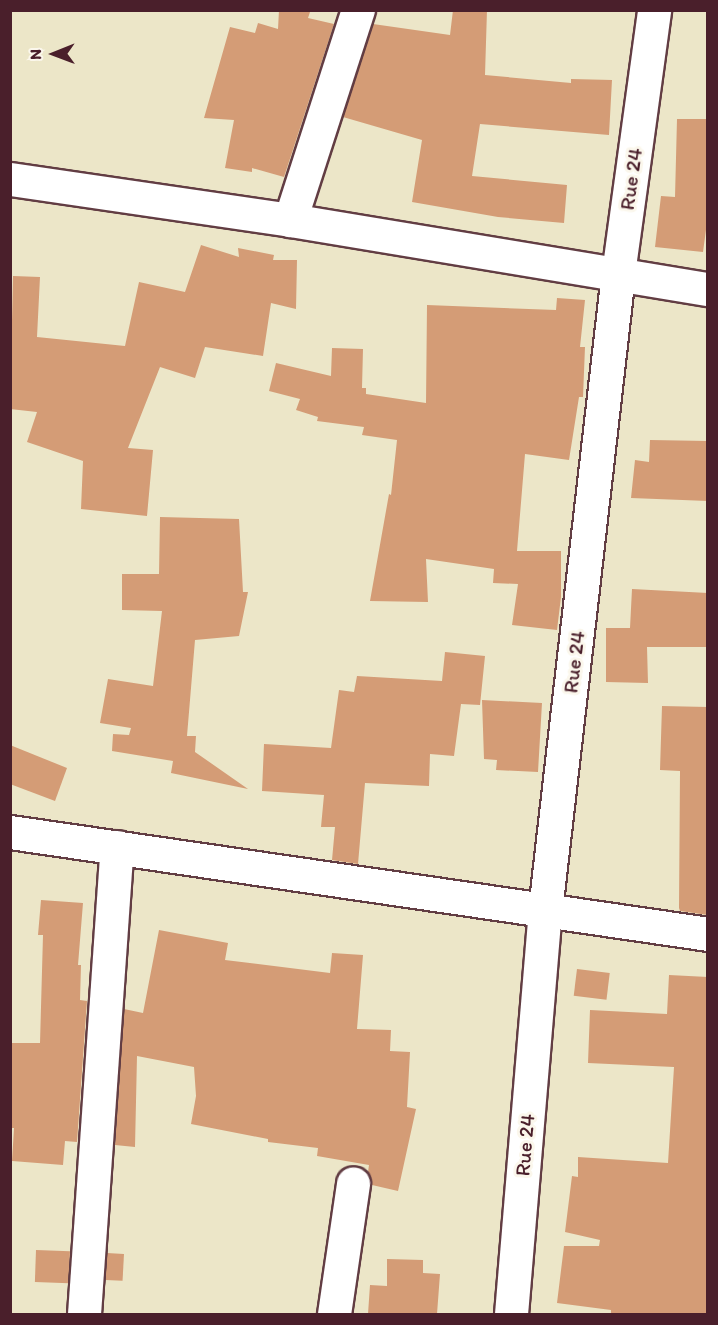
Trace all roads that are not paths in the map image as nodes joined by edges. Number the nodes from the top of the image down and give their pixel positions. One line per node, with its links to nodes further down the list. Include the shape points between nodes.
1 (358, 10): 4 (street)
2 (654, 10): 5 (street, Rue 24)
3 (10, 179): 4 (street)
4 (290, 220): 5 (street)
5 (618, 274): 6 (street); 9 (street, Rue 24)
6 (708, 289)
7 (10, 832): 8 (street)
8 (117, 848): 9 (street); 12 (street)
9 (545, 910): 10 (street); 14 (street, Rue 24)
10 (708, 934)
11 (353, 1183): 13 (street)
12 (84, 1314)
13 (334, 1314)
14 (511, 1314)

